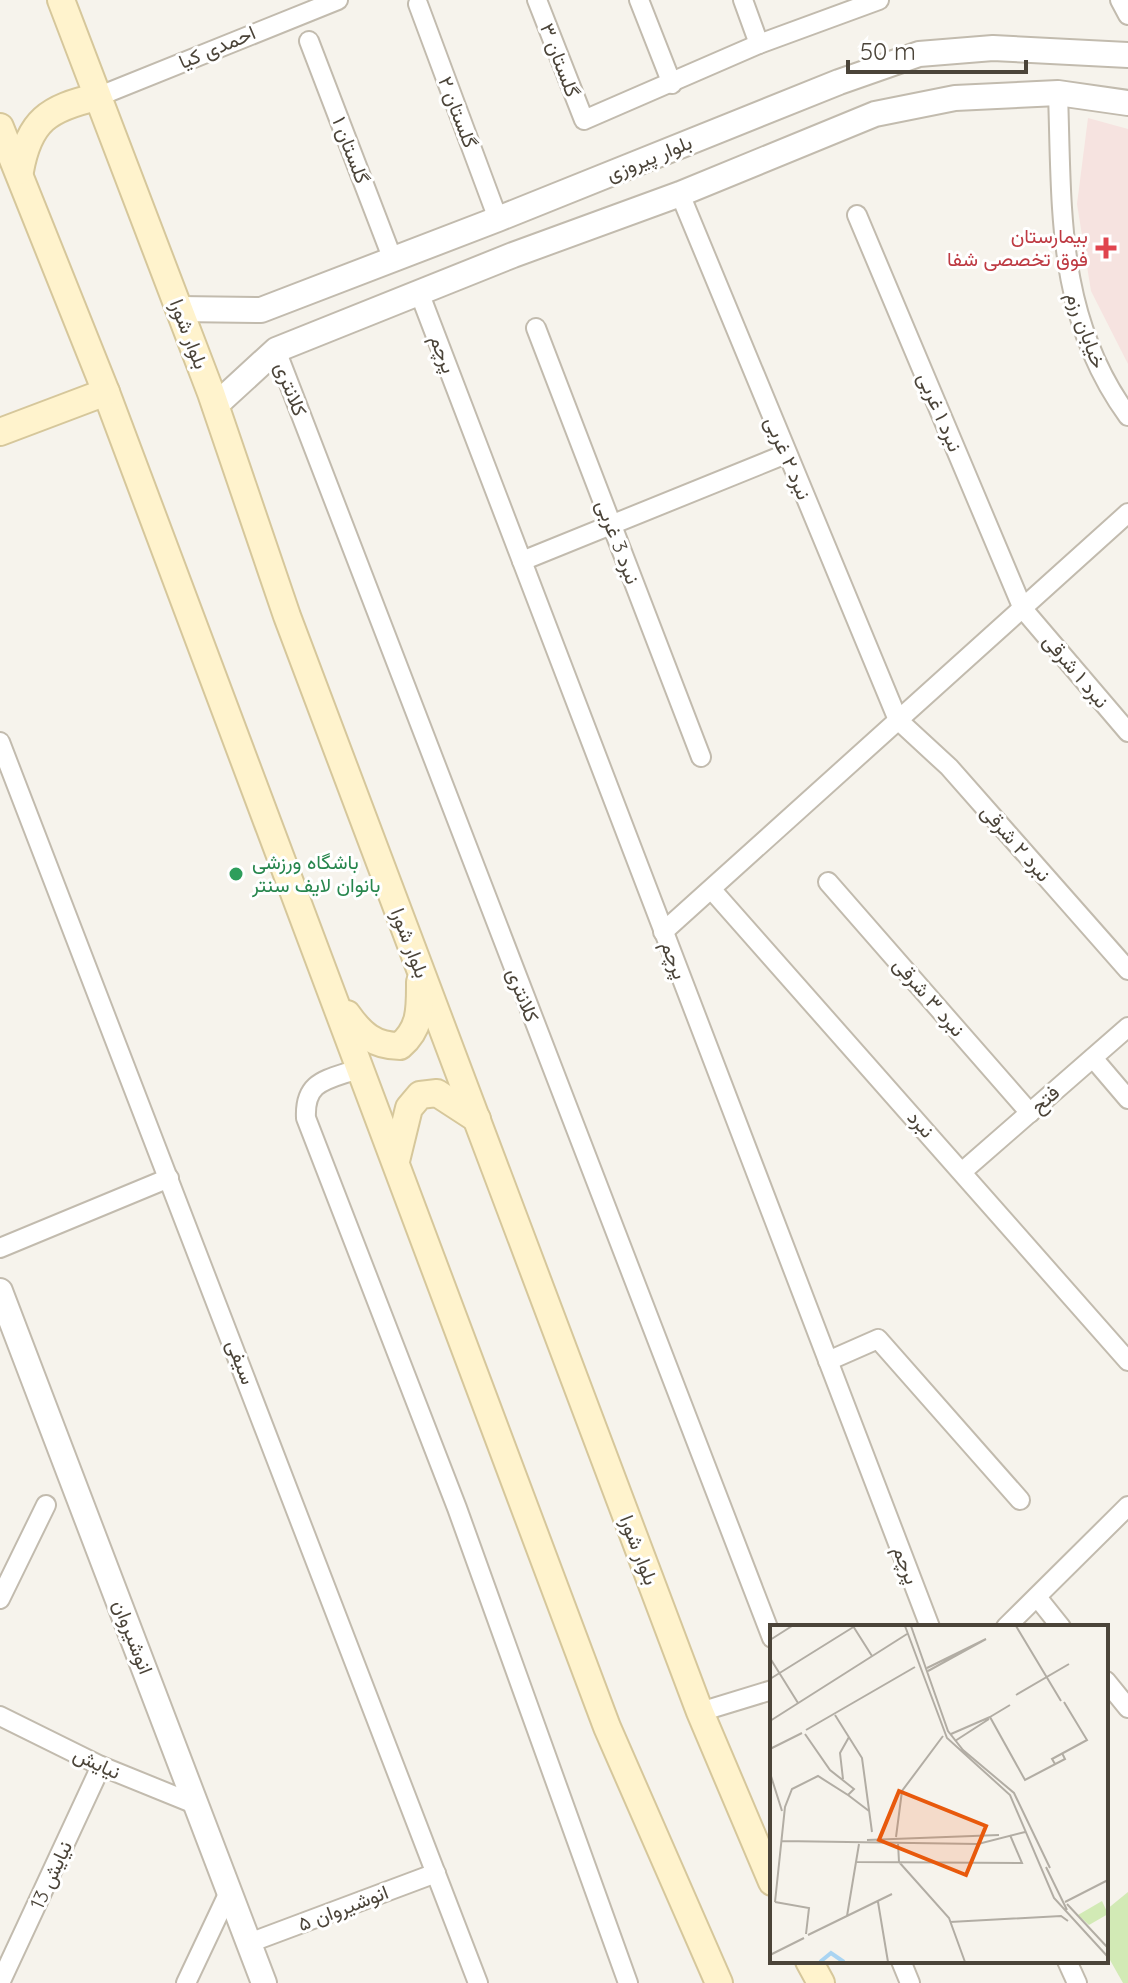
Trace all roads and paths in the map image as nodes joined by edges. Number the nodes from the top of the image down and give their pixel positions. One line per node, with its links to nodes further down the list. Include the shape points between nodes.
1 (61, 0): 15 (main road, بلوار شورا)
2 (338, 0): 15 (street, احمدی کیا)
3 (537, 0): 13 (street, گلستان ۳, via 584,120)
4 (639, 0): 13 (street)
5 (743, 0): 11 (street)
6 (879, 0): 11 (street)
7 (1120, 0): 9 (street)
8 (418, 4): 21 (street, گلستان ۲)
9 (1128, 15)
10 (309, 41): 22 (street, گلستان ۱)
11 (759, 44): 13 (street)
12 (1128, 55): 21 (street, بلوار پیروزی, via 993,48 919,54)
13 (672, 84)
14 (1058, 93): 16 (street); 19 (street, via 955,98 875,114); 30 (street, خیابان رزم, via 1068,281 1092,355)
15 (97, 97): 18 (main road, via 43,119 26,140); 24 (main road, بلوار شورا)
16 (1128, 103)
17 (0, 127): 18 (main road)
18 (20, 171): 28 (main road)
19 (680, 194): 23 (street); 32 (street, نبرد ۲ غربی)
20 (857, 215): 36 (street, نبرد ۱ غربی)
21 (498, 219): 22 (street, بلوار پیروزی)
22 (393, 260): 25 (street, بلوار پیروزی)
23 (419, 292): 27 (street); 35 (street, پرچم)
24 (179, 309): 25 (street, بلوار پیروزی); 29 (main road, بلوار شورا)
25 (261, 310): 27 (street)
26 (536, 328): 34 (street, نبرد 3 غربی)
27 (276, 350): 29 (street); 68 (street, کلانتری)
28 (106, 392): 31 (main road); 46 (main road)
29 (215, 406): 44 (main road, بلوار شورا, via 287,616)
30 (1128, 416)
31 (0, 432)
32 (786, 454): 34 (street); 37 (street, نبرد ۲ غربی)
33 (1128, 513): 36 (street)
34 (611, 525): 35 (street); 40 (street, نبرد 3 غربی)
35 (522, 561): 43 (street, پرچم)
36 (1023, 609): 37 (street); 38 (street, نبرد ۱ شرقی)
37 (898, 720): 42 (street); 45 (street, نبرد ۲ شرقی, via 949,767)
38 (1128, 732)
39 (0, 742): 55 (street, سیفی)
40 (701, 757)
41 (828, 882): 51 (street, نبرد ۳ شرقی)
42 (712, 890): 43 (street); 54 (street, نبرد)
43 (663, 932): 58 (street, پرچم)
44 (421, 970): 46 (main road, via 420,1016 414,1034 400,1046 368,1039); 52 (main road, بلوار شورا)
45 (1128, 970)
46 (332, 991): 49 (main road)
47 (1128, 1027): 48 (street, فتح)
48 (1093, 1058): 50 (street); 51 (street, فتح)
49 (360, 1068): 53 (main road); 87 (street, via 313,1086 305,1100 306,1118 462,1523)
50 (1128, 1099)
51 (1030, 1113): 54 (street, فتح)
52 (477, 1119): 53 (main road, via 437,1093 420,1095 409,1108); 72 (main road, بلوار شورا)
53 (396, 1162): 88 (main road, via 607,1727)
54 (963, 1171): 59 (street, نبرد)
55 (169, 1178): 56 (street); 76 (street, سیفی)
56 (0, 1248)
57 (0, 1291): 75 (street, انوشیروان)
58 (828, 1361): 60 (street, via 878,1339); 65 (street, پرچم)
59 (1128, 1361)
60 (1020, 1500)
61 (46, 1505): 64 (street)
62 (1126, 1512): 63 (street)
63 (1037, 1597): 66 (street); 67 (street)
64 (0, 1599)
65 (929, 1625)
66 (1008, 1625)
67 (1059, 1625)
68 (770, 1633)
69 (1108, 1683): 71 (street)
70 (770, 1691): 72 (street)
71 (1128, 1708)
72 (700, 1712): 77 (main road, بلوار شورا)
73 (0, 1716): 74 (street, نیایش)
74 (101, 1766): 75 (street, نیایش); 83 (street, نیایش 13)
75 (197, 1805): 78 (street, انوشیروان)
76 (436, 1873): 79 (street, انوشیروان ۵); 86 (street, سیفی)
77 (770, 1877)
78 (229, 1892): 79 (street, انوشیروان); 84 (street)
79 (249, 1943): 85 (street, انوشیروان)
80 (810, 1963): 89 (main road)
81 (902, 1963): 90 (street)
82 (1068, 1963): 91 (street)
83 (0, 1983)
84 (186, 1983)
85 (264, 1983)
86 (478, 1983)
87 (628, 1983)
88 (719, 1983)
89 (821, 1983)
90 (910, 1983)
91 (1077, 1983)

